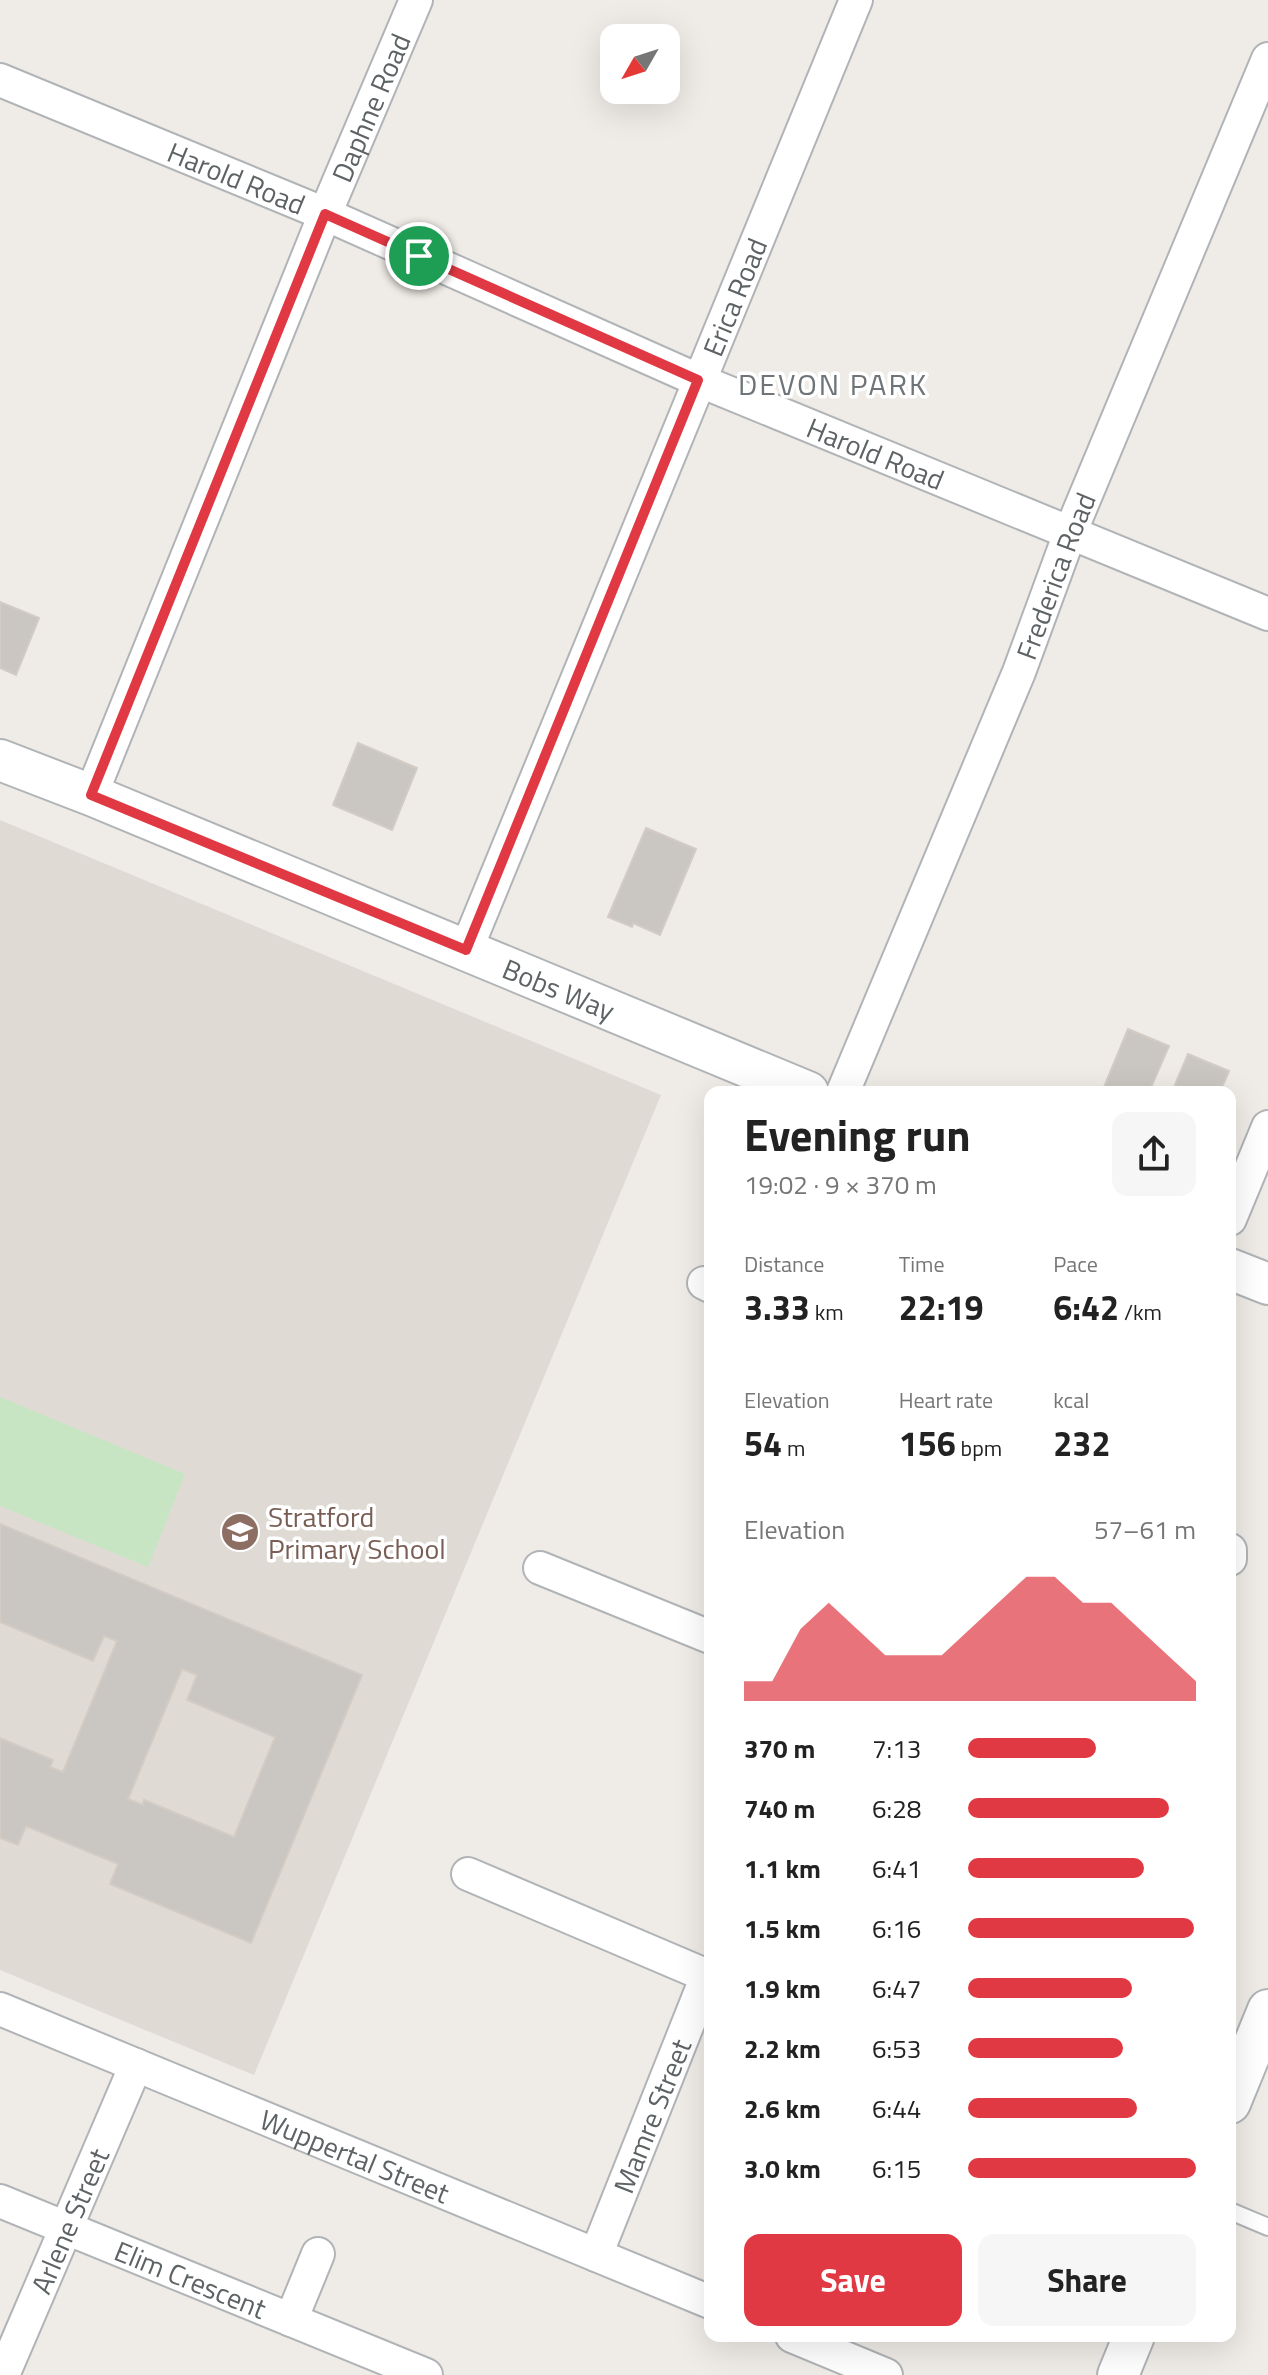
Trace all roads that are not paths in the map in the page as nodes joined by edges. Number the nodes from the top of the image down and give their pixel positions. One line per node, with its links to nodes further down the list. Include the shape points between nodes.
1 (416, 0): 5 (street, Daphne Road)
2 (856, 0): 6 (street, Erica Road)
3 (1268, 59): 7 (street, Frederica Road)
4 (0, 80): 5 (street, Harold Road)
5 (325, 214): 6 (street, Harold Road); 10 (street, Daphne Road)
6 (698, 380): 7 (street, Harold Road); 11 (street, Erica Road)
7 (1070, 533): 8 (street, Harold Road); 13 (street, Frederica Road, via 1019,672)
8 (1268, 614)
9 (0, 760): 10 (street, Bobs Way)
10 (91, 795): 11 (street, Bobs Way)
11 (466, 950): 12 (street, Bobs Way)
12 (794, 1086)
13 (846, 1086)
14 (1268, 1127): 15 (street)
15 (1236, 1204)
16 (1236, 1271): 17 (street)
17 (1268, 1284)
18 (540, 1568): 19 (street)
19 (704, 1635)
20 (468, 1874): 21 (street, Mamre Street)
21 (704, 1974)
22 (704, 1986): 32 (street, Mamre Street)
23 (0, 2009): 25 (street, Wuppertal Street)
24 (1268, 2010): 26 (street)
25 (136, 2065): 30 (street, Arlene Street); 32 (street, Wuppertal Street)
26 (1236, 2088)
27 (0, 2201): 30 (street, Elim Crescent)
28 (1236, 2214): 29 (lane)
29 (1268, 2227)
30 (66, 2228): 34 (street, Elim Crescent); 39 (street, Arlene Street)
31 (318, 2254): 34 (street, Elim Crescent)
32 (596, 2255): 33 (street, Wuppertal Street)
33 (704, 2300)
34 (291, 2320): 38 (street, Elim Crescent)
35 (805, 2342): 37 (street)
36 (1132, 2342): 40 (street)
37 (865, 2371)
38 (408, 2372)
39 (3, 2375)
40 (1118, 2375)

